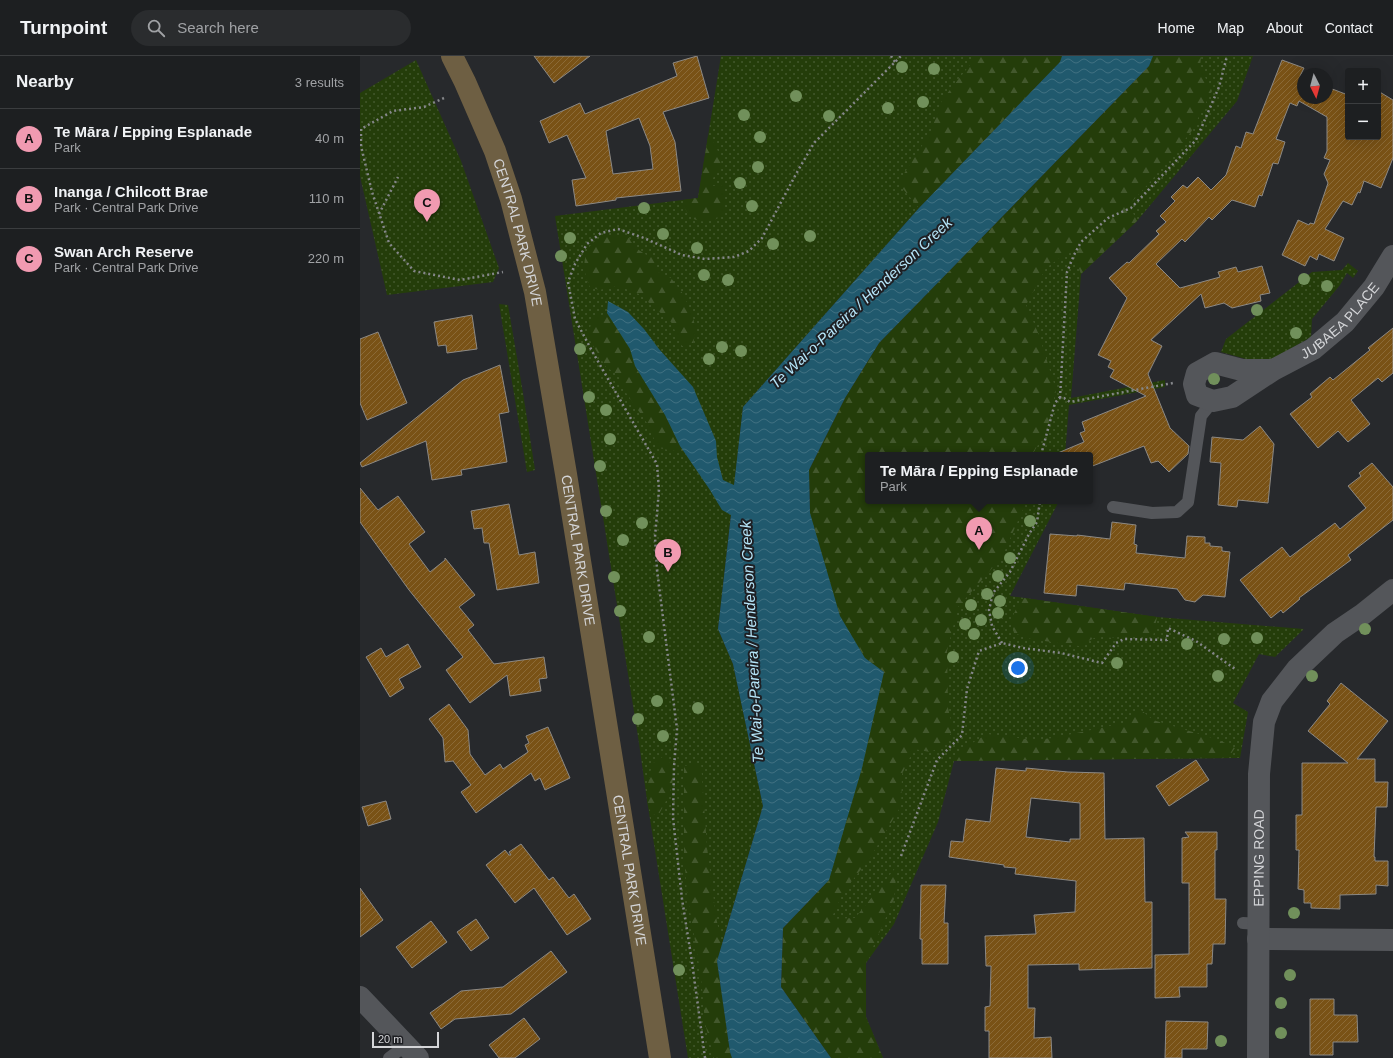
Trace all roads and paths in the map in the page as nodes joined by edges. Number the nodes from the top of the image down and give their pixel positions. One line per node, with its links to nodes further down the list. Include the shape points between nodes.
1 (452, 56): 27 (main road, CENTRAL PARK DRIVE, via 496,151 535,292)
2 (891, 56): 5 (path)
3 (900, 56): 5 (path)
4 (1228, 56): 13 (path, via 1219,87 1196,140 1131,208 1108,218 1082,242 1074,255 1067,272)
5 (895, 62): 28 (path, via 814,143 762,238 749,251 734,257 705,259 682,255 644,238 618,230 601,233 587,244 574,264 568,282 575,319 657,464 657,570 677,729 673,818)
6 (444, 98): 8 (path, via 424,107 393,111 361,129 361,146)
7 (398, 177): 8 (path)
8 (379, 214): 10 (path, via 389,243 414,271 460,280)
9 (1393, 256): 11 (street, JUBAEA PLACE, via 1374,287 1345,322 1313,349)
10 (503, 272)
11 (1273, 370): 14 (street, JUBAEA PLACE, via 1232,396); 14 (street, JUBAEA PLACE, via 1242,370 1215,363 1197,373 1194,384 1197,395)
12 (1176, 383): 13 (path, via 1070,402)
13 (1060, 398): 15 (path, via 1055,403)
14 (1213, 401): 17 (lane, via 1201,416 1188,502 1177,512 1152,513)
15 (1042, 452)
16 (1040, 504): 19 (path, via 1037,522 1010,572 993,593 989,610 992,626)
17 (1113, 507)
18 (1393, 590): 22 (street, EPPING ROAD, via 1364,614 1335,633 1296,669 1272,701 1264,722 1259,774)
19 (1002, 643): 20 (path, via 1102,663 1116,643 1124,640 1167,640 1168,628 1196,641); 21 (path, via 979,651 967,689 962,735 937,760)
20 (1234, 669)
21 (901, 856)
22 (1254, 929): 23 (street); 29 (street, EPPING ROAD)
23 (1393, 940)
24 (360, 997): 25 (street)
25 (412, 1051): 26 (lane)
26 (389, 1058)
27 (660, 1058)
28 (705, 1058)
29 (1258, 1058)

